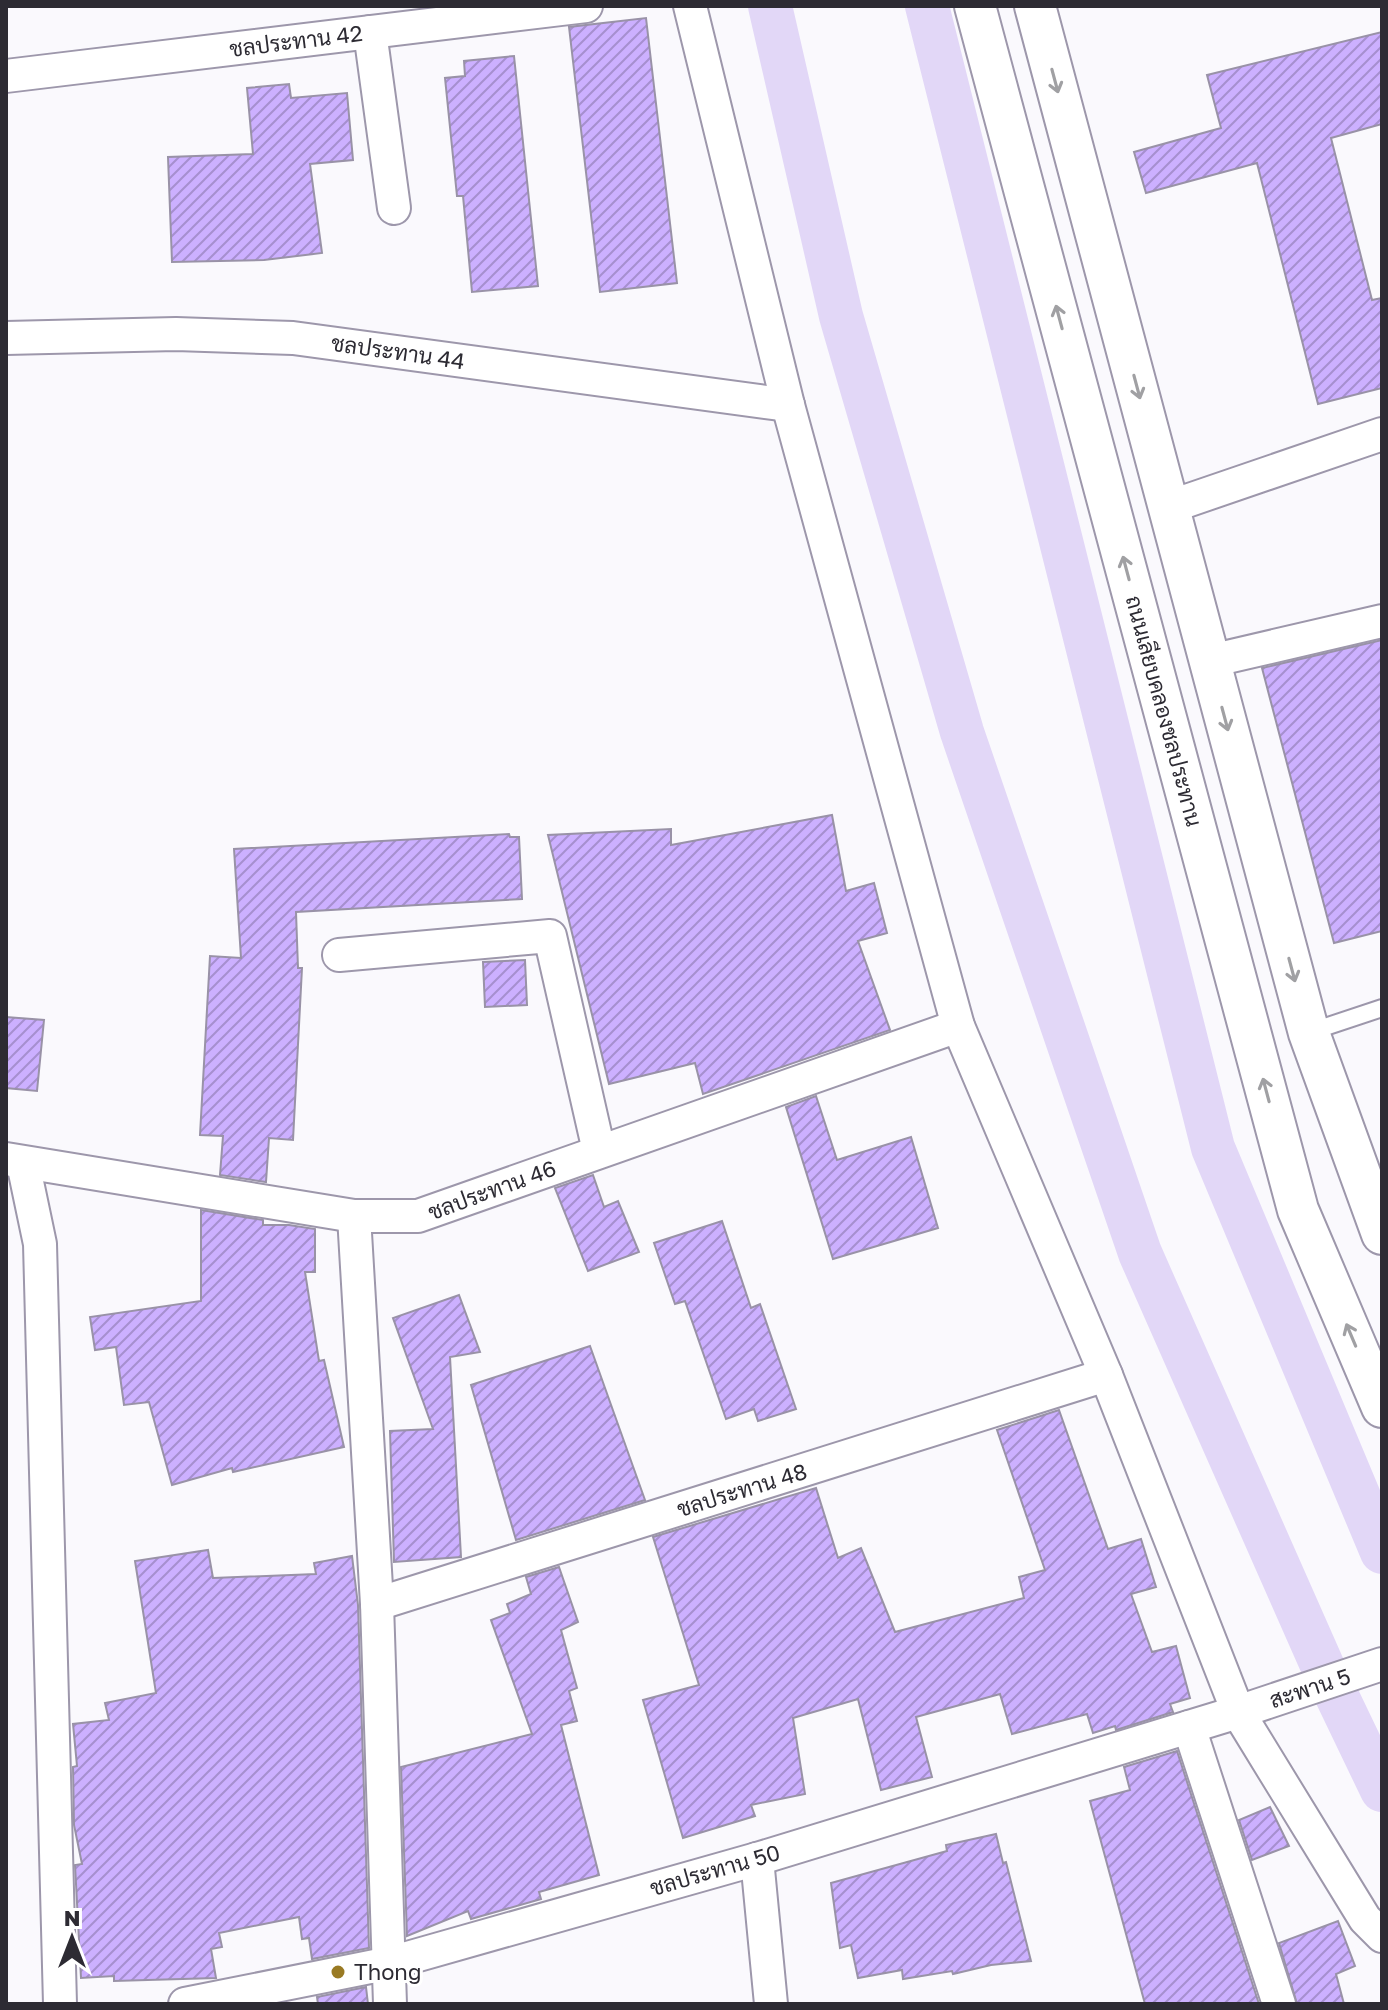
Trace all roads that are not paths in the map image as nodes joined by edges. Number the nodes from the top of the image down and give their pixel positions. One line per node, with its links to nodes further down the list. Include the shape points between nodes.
1 (586, 6): 5 (street, ชลประทาน 42)
2 (690, 6): 9 (street)
3 (975, 6): 23 (street, ถนนเลียบคลองชลประทาน, one-way to 3, via 1298,1210)
4 (1035, 6): 11 (street, one-way to 11)
5 (370, 32): 6 (street, ชลประทาน 42); 7 (street)
6 (6, 76)
7 (394, 208)
8 (6, 338): 9 (street, ชลประทาน 44, via 293,338)
9 (788, 405): 16 (street)
10 (1382, 434): 11 (street)
11 (1169, 507): 13 (street)
12 (1382, 621): 13 (street)
13 (1210, 661): 17 (street, one-way to 17)
14 (339, 955): 18 (street, via 550,936)
15 (1382, 1008): 17 (lane)
16 (958, 1026): 18 (street, ชลประทาน 46); 22 (street)
17 (1309, 1033): 21 (street)
18 (599, 1151): 20 (street, ชลประทาน 46, via 418,1216)
19 (14, 1161): 20 (street, ชลประทาน 46); 31 (street, via 40,1244)
20 (354, 1216): 24 (street)
21 (1382, 1234)
22 (1106, 1375): 24 (street, ชลประทาน 48); 26 (street)
23 (1382, 1407)
24 (377, 1604): 30 (street)
25 (1382, 1664): 26 (street, สะพาน 5)
26 (1238, 1712): 27 (street, ชลประทาน 50); 29 (street, via 1365,1919)
27 (1189, 1727): 28 (street, ชลประทาน 50); 35 (street)
28 (757, 1859): 30 (street, ชลประทาน 50); 34 (street)
29 (1382, 1936)
30 (390, 1963): 32 (street, ชลประทาน 50); 33 (street)
31 (60, 2004)
32 (185, 2004)
33 (390, 2004)
34 (771, 2004)
35 (1279, 2004)

